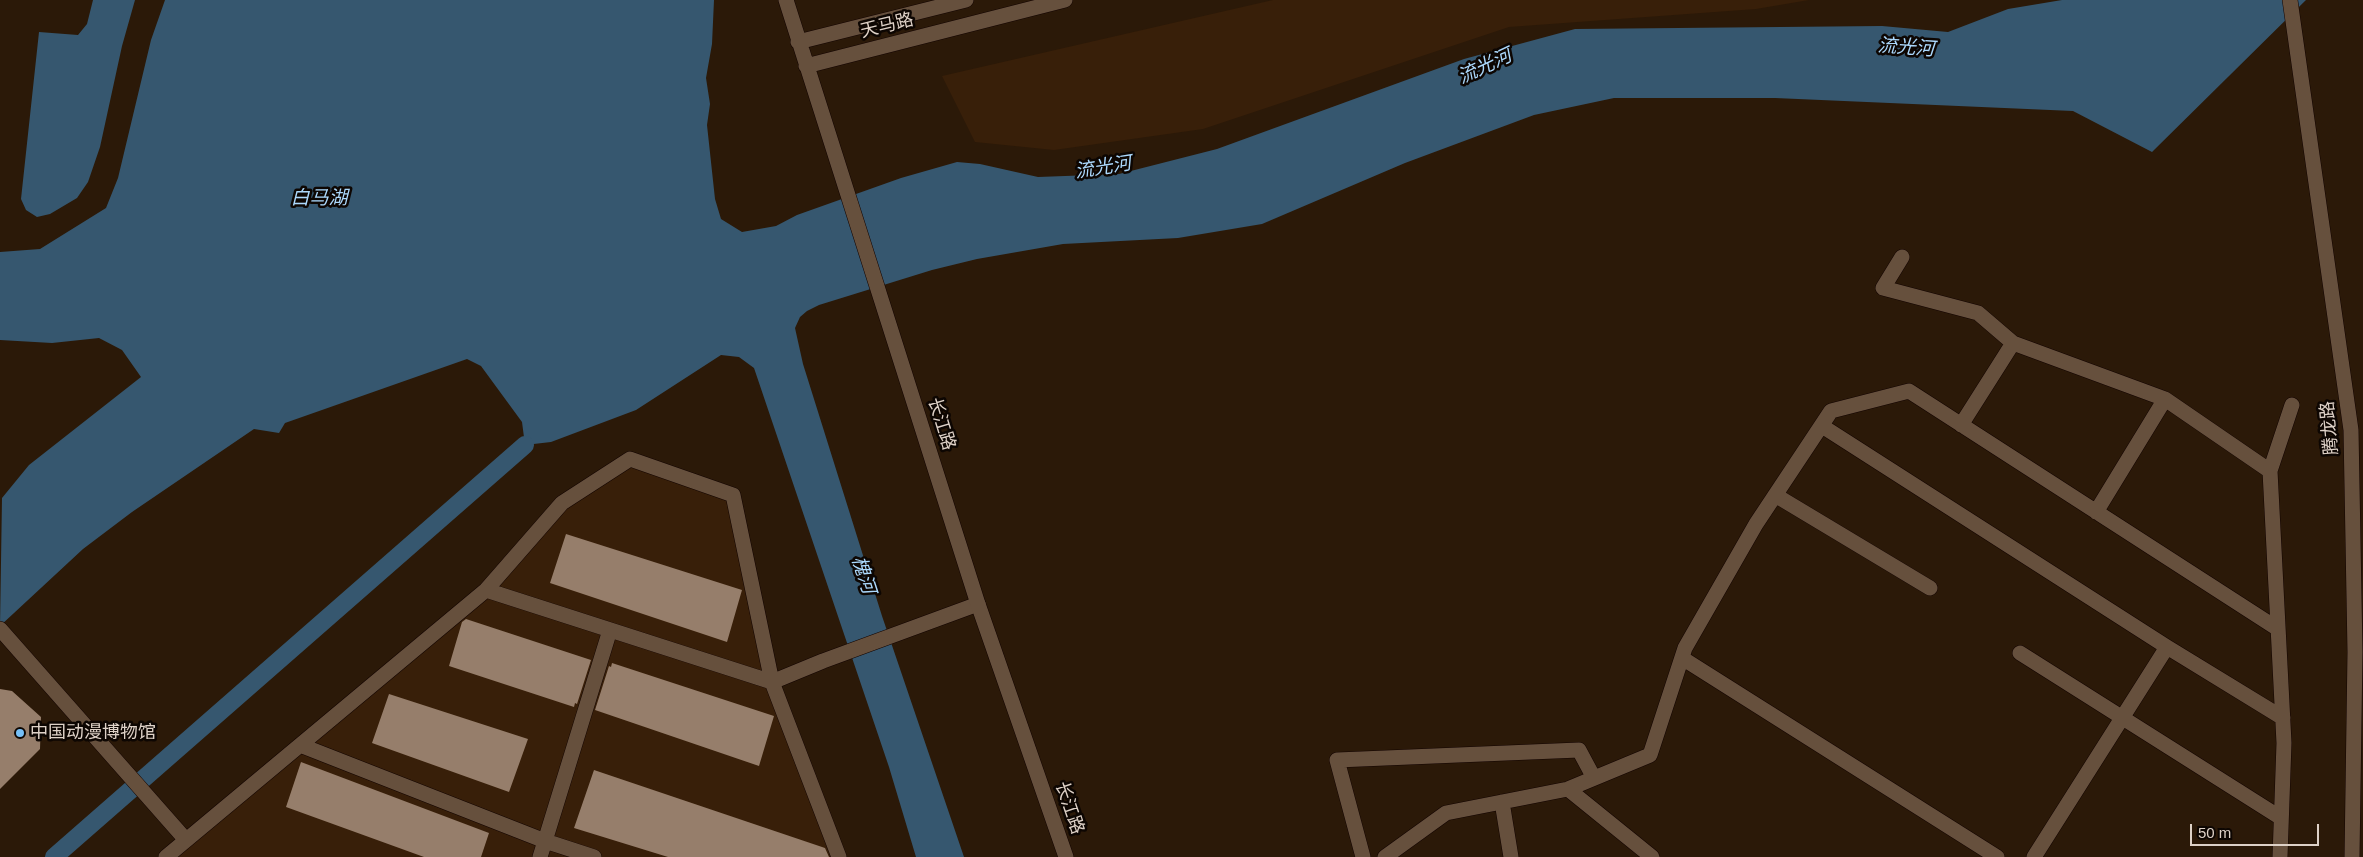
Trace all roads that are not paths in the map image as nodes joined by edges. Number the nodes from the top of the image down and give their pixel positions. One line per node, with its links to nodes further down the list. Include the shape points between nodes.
1 (786, 0): 5 (street, 长江路)
2 (966, 0): 5 (street, 天马路)
3 (1065, 0): 6 (street, 天马路)
4 (2290, 0): 16 (street, 腾龙路, via 2351,430)
5 (798, 42): 6 (street, 长江路)
6 (806, 66): 19 (street, 长江路)
7 (1902, 257): 8 (street, via 1884,288 1978,313)
8 (2013, 343): 9 (street); 11 (street)
9 (2165, 399): 13 (street); 15 (street)
10 (2292, 405): 13 (street)
11 (1961, 425): 12 (street, via 1908,391 1832,411); 15 (street)
12 (1822, 426): 14 (street); 23 (street)
13 (2270, 471): 21 (street)
14 (1775, 495): 17 (street); 25 (street, via 1751,532)
15 (2096, 512): 21 (street)
16 (2358, 542): 48 (street, 腾龙路)
17 (1930, 588)
18 (486, 590): 22 (street); 26 (street, via 562,503 630,459 733,495); 29 (street)
19 (978, 604): 26 (street); 40 (street, 长江路)
20 (0, 629): 34 (street)
21 (2278, 629): 27 (street)
22 (610, 630): 26 (street); 35 (street)
23 (2167, 647): 27 (street); 28 (street)
24 (2020, 653): 28 (street)
25 (1682, 658): 30 (street, via 1650,755); 45 (street)
26 (772, 682): 39 (street)
27 (2283, 718): 33 (street)
28 (2122, 719): 33 (street); 46 (street)
29 (300, 745): 34 (street); 35 (street)
30 (1594, 778): 31 (street); 41 (street, via 1579,750 1337,760)
31 (1568, 789): 32 (street); 44 (street)
32 (1502, 802): 42 (street, via 1446,813); 43 (street)
33 (2281, 818): 47 (street)
34 (186, 840): 36 (street)
35 (544, 841): 37 (street); 38 (street)
36 (166, 857)
37 (540, 857)
38 (594, 857)
39 (839, 857)
40 (1066, 857)
41 (1363, 857)
42 (1385, 857)
43 (1512, 857)
44 (1652, 857)
45 (1997, 857)
46 (2034, 857)
47 (2280, 857)
48 (2352, 857)

